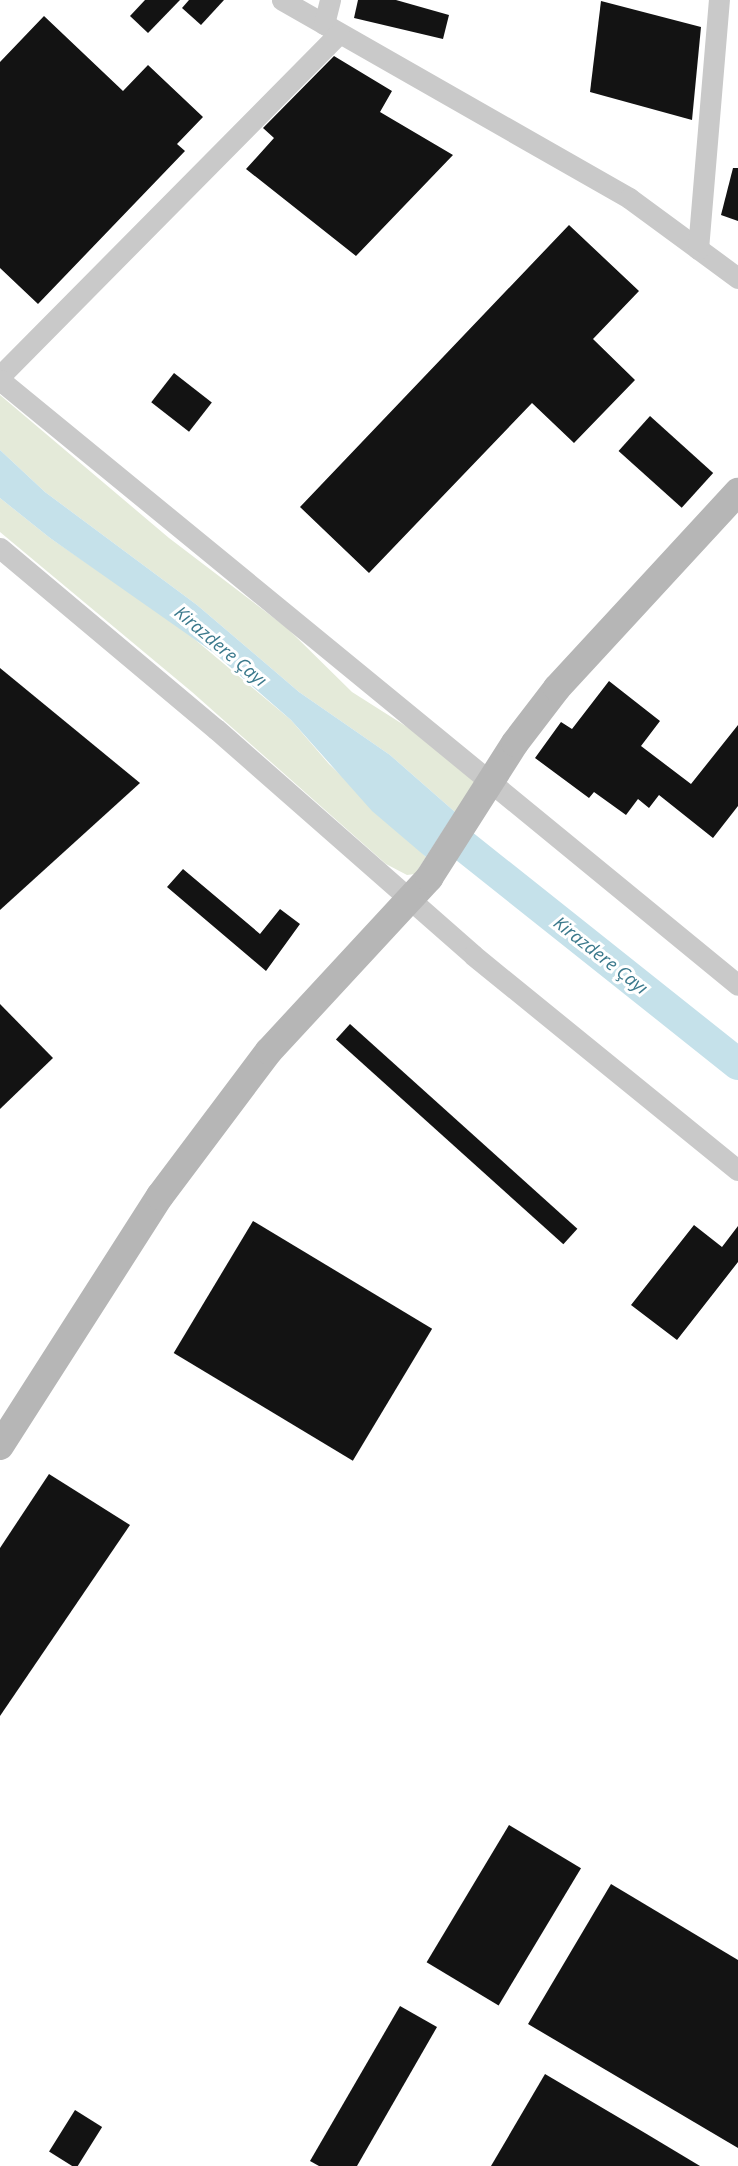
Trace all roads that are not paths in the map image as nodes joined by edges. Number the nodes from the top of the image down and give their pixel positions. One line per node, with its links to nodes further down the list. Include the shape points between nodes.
1 (282, 0): 4 (street)
2 (330, 0): 4 (street)
3 (719, 0): 5 (street)
4 (332, 28): 5 (street, via 629,198); 7 (street)
5 (698, 249): 6 (street)
6 (738, 278)
7 (0, 378): 10 (street)
8 (738, 492): 10 (street, via 557,688)
9 (0, 548): 11 (street)
10 (491, 780): 11 (street, via 429,878); 12 (street)
11 (410, 899): 13 (street); 14 (street, via 269,1052 196,1147 160,1196)
12 (738, 985)
13 (738, 1170)
14 (0, 1444)

